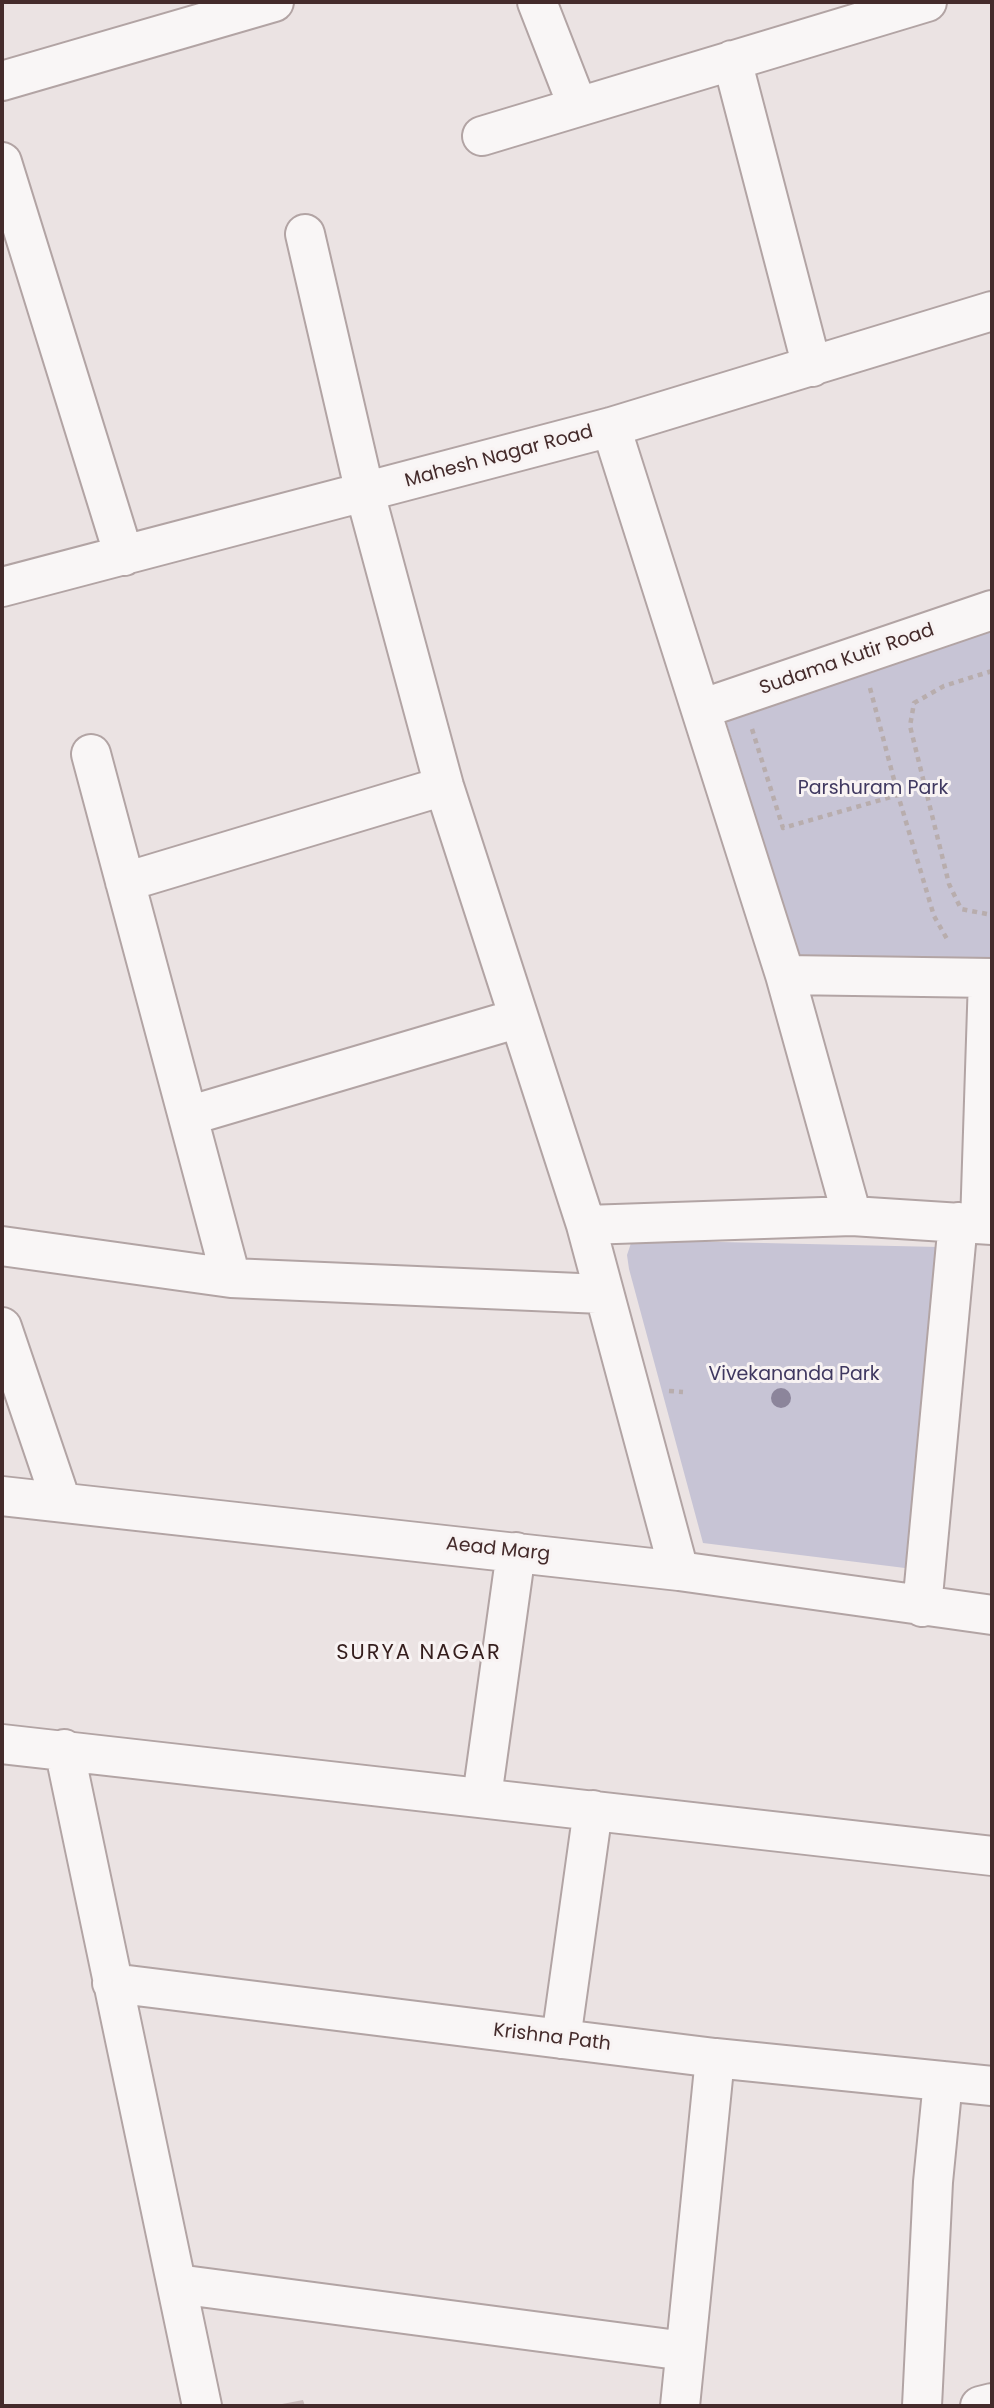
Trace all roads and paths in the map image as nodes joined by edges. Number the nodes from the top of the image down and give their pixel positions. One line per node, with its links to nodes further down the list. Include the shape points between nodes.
1 (274, 2): 5 (street)
2 (537, 2): 6 (street)
3 (928, 2): 4 (street)
4 (732, 60): 6 (street); 11 (street)
5 (2, 81)
6 (578, 107): 7 (street)
7 (482, 136)
8 (2, 162): 14 (street)
9 (304, 233): 13 (street)
10 (992, 311): 11 (street, Mahesh Nagar Road)
11 (812, 367): 12 (street, Mahesh Nagar Road)
12 (611, 428): 13 (street, Mahesh Nagar Road); 19 (street)
13 (365, 493): 14 (street, Mahesh Nagar Road); 22 (street)
14 (124, 556): 15 (street, Mahesh Nagar Road)
15 (2, 587)
16 (992, 610): 19 (street, Sudama Kutir Road)
17 (992, 671): 23 (path, via 944,686 915,703 910,726)
18 (868, 681): 24 (path)
19 (701, 709): 28 (street)
20 (748, 718): 24 (path, via 783,828)
21 (91, 754): 25 (street)
22 (444, 786): 25 (street); 30 (street)
23 (926, 789): 24 (path); 26 (path, via 949,884 961,909)
24 (898, 795): 27 (path, via 934,916 946,939)
25 (125, 882): 31 (street)
26 (992, 915)
27 (958, 940)
28 (785, 975): 29 (street); 32 (street)
29 (990, 978): 33 (street)
30 (519, 1018): 31 (street); 34 (street)
31 (188, 1116): 36 (street)
32 (852, 1216): 33 (street); 34 (street)
33 (977, 1224): 43 (street)
34 (586, 1225): 37 (street)
35 (2, 1246): 36 (street)
36 (231, 1278): 37 (street)
37 (602, 1294): 42 (street)
38 (2, 1327): 40 (street)
39 (2, 1496): 40 (street, Aead Marg)
40 (61, 1502): 41 (street, Aead Marg)
41 (516, 1552): 42 (street, Aead Marg); 47 (street)
42 (679, 1571): 43 (street, Aead Marg)
43 (922, 1607): 44 (street, Aead Marg)
44 (992, 1615)
45 (2, 1744): 46 (street)
46 (65, 1749): 47 (street); 50 (street)
47 (482, 1797): 48 (street)
48 (593, 1810): 49 (street); 51 (street)
49 (992, 1856)
50 (112, 1983): 51 (street, Krishna Path); 55 (street)
51 (561, 2039): 52 (street, Krishna Path)
52 (715, 2058): 53 (street, Krishna Path); 56 (street)
53 (943, 2081): 54 (street, Krishna Path); 60 (street)
54 (992, 2086)
55 (177, 2284): 56 (street); 58 (street)
56 (685, 2351): 59 (street)
57 (992, 2403): 61 (street)
58 (202, 2406)
59 (680, 2406)
60 (922, 2406)
61 (980, 2406)

